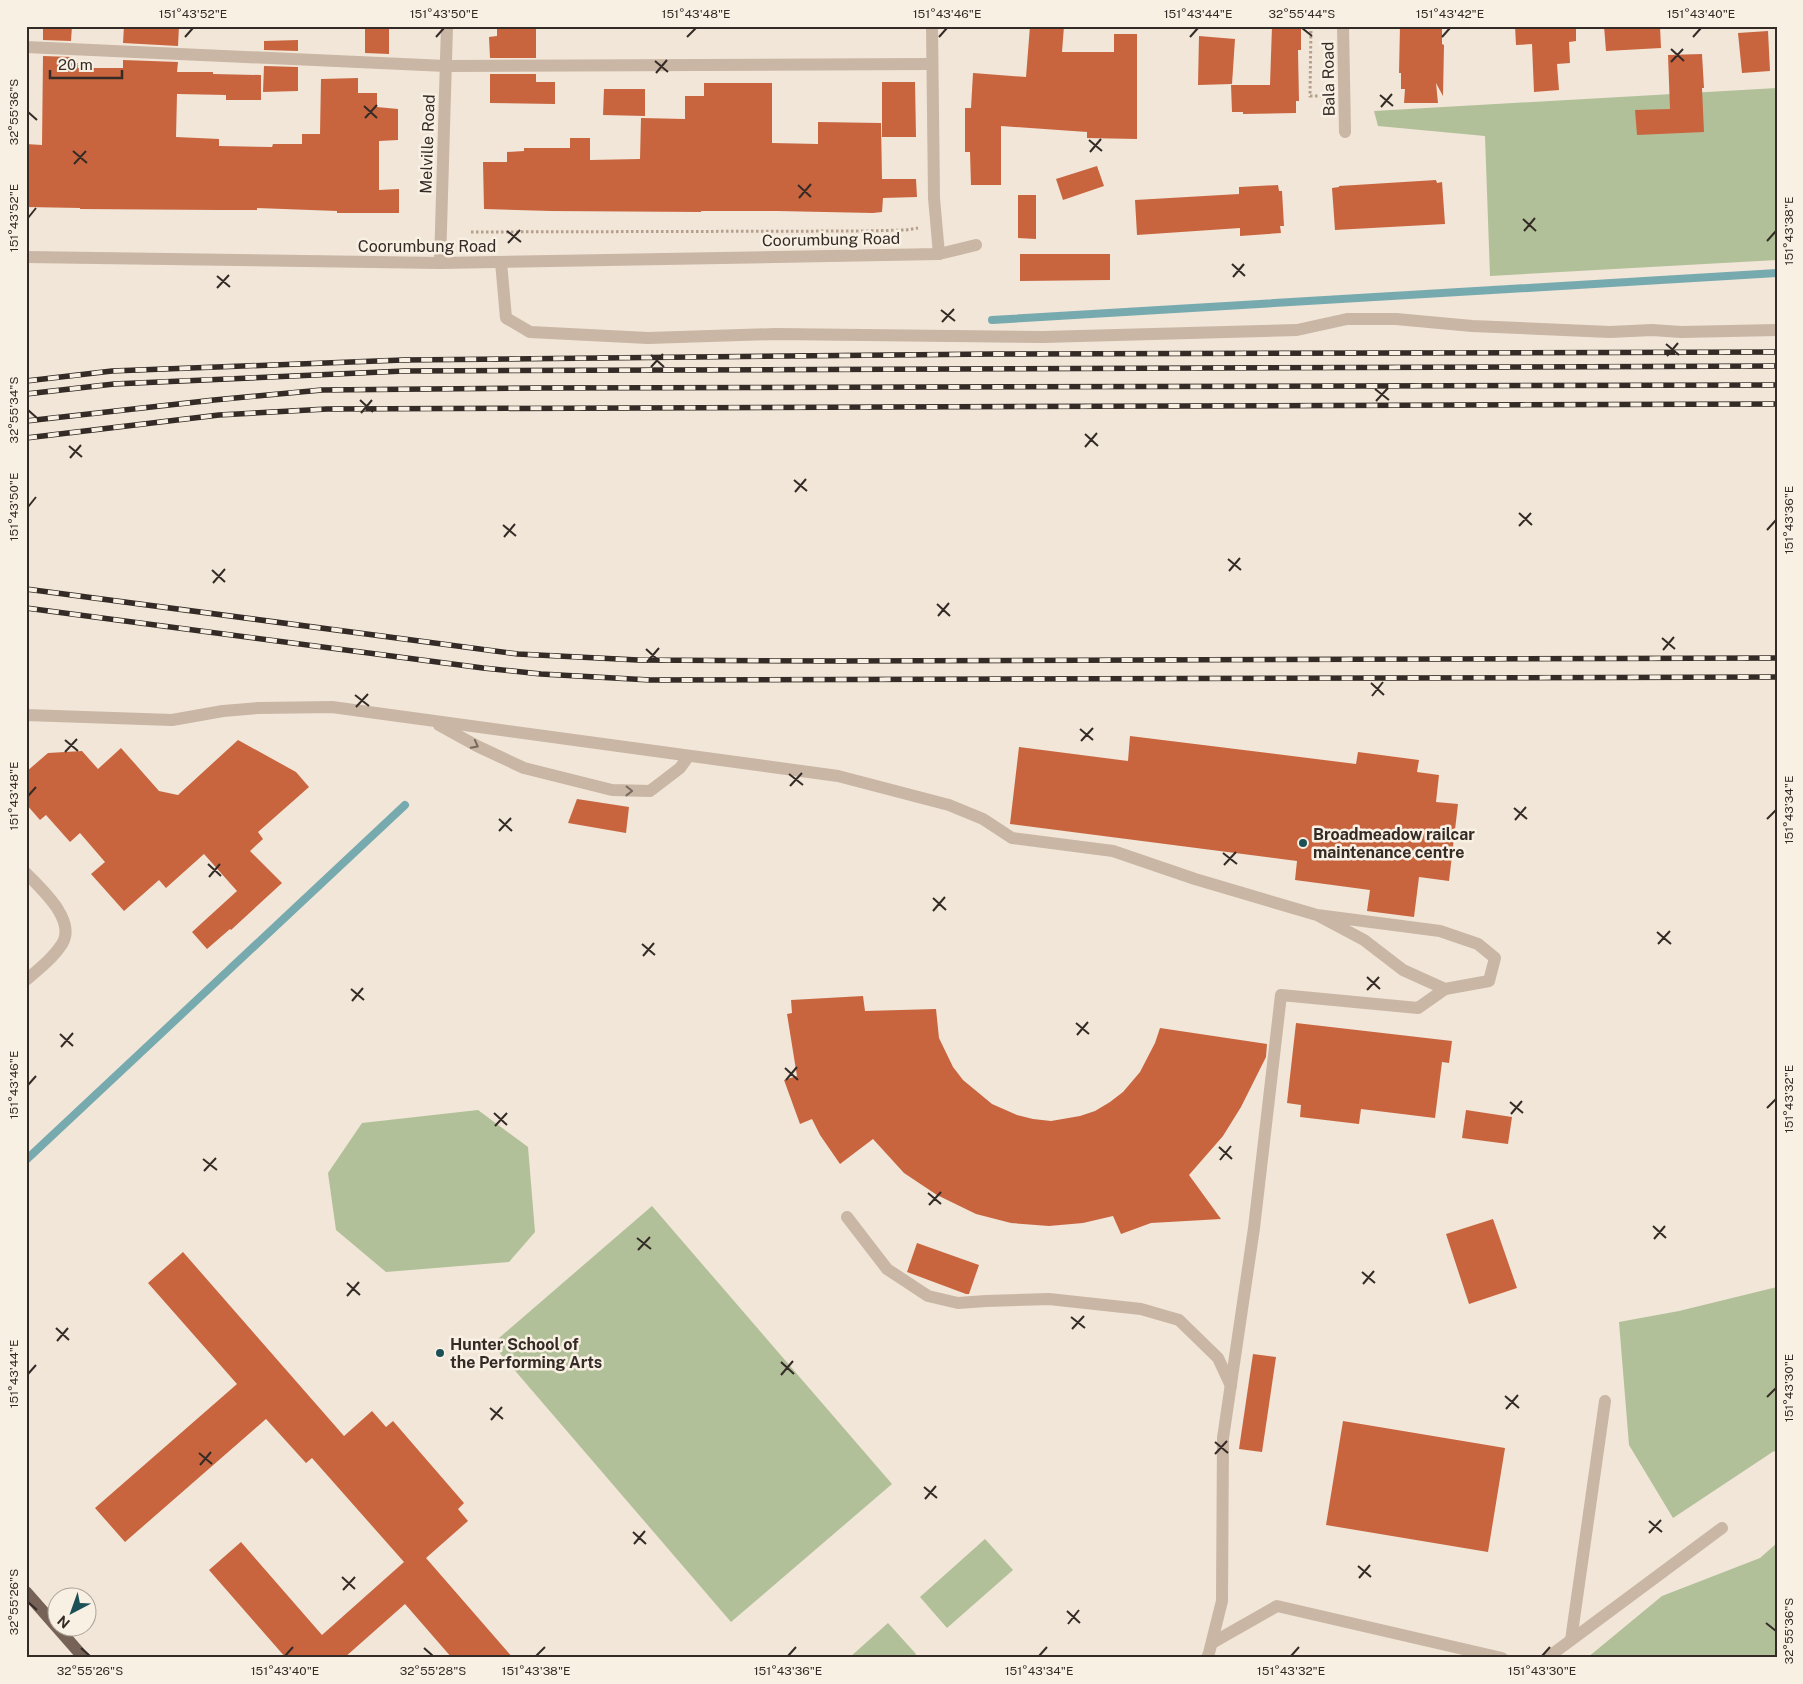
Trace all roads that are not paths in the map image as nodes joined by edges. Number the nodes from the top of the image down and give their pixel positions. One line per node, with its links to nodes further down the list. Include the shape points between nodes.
1 (447, 26): 6 (street, Melville Road)
2 (932, 26): 5 (street)
3 (1343, 26): 7 (street, Bala Road)
4 (26, 47): 6 (street)
5 (931, 64): 6 (street); 9 (street, via 934,198)
6 (446, 66): 12 (street, Melville Road)
7 (1345, 132)
8 (976, 245): 9 (street, Coorumbung Road)
9 (939, 254): 11 (street, Coorumbung Road)
10 (26, 257): 12 (street, Coorumbung Road)
11 (501, 262): 12 (street, Coorumbung Road); 13 (street, via 506,318 530,332 648,338 775,334 1043,337 1297,330 1347,319 1396,318 1472,326 1610,332)
12 (440, 263)
13 (1777, 330)
14 (26, 715): 15 (street, via 172,720 258,708 332,707)
15 (432, 721): 16 (street); 16 (street, one-way to 16, via 524,768 612,790 650,791 680,768)
16 (688, 757): 18 (street, via 838,776 948,805 983,819 1012,838 1113,851 1195,879)
17 (26, 873): 19 (street, via 63,916 66,929 64,943)
18 (1317, 914): 20 (street, via 1364,940 1403,970); 20 (street, via 1440,931 1478,944 1495,958 1489,981)
19 (26, 980)
20 (1445, 989): 22 (street, via 1418,1008 1281,995 1254,1228)
21 (847, 1217): 22 (street, via 887,1269 928,1296 958,1303 1050,1299 1141,1309 1180,1320 1218,1358)
22 (1231, 1386): 27 (street, via 1223,1438 1222,1601)
23 (1605, 1401): 26 (street)
24 (1722, 1528): 26 (street)
25 (26, 1592): 28 (main road)
26 (1571, 1640): 31 (street)
27 (1212, 1643): 29 (street); 30 (street, via 1277,1606)
28 (84, 1658)
29 (1206, 1658)
30 (1502, 1658)
31 (1547, 1658)

